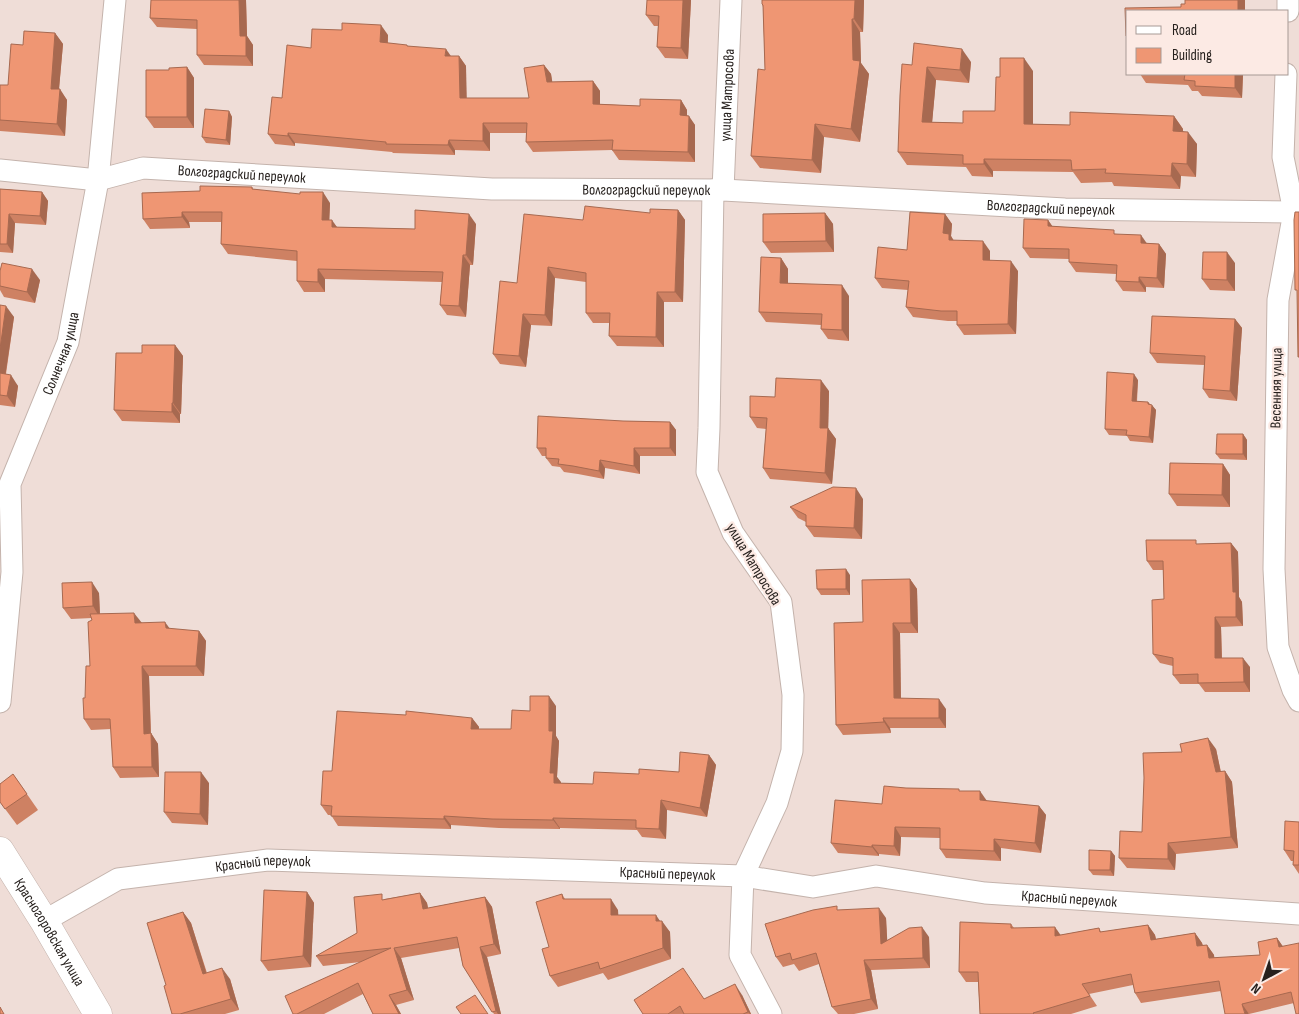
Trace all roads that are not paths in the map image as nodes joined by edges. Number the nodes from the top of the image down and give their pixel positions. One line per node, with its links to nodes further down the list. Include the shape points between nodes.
1 (115, 0): 6 (street, Солнечная улица)
2 (731, 0): 7 (street, улица Матросова)
3 (1286, 75): 4 (street, Весенняя улица)
4 (1291, 157): 8 (street, Весенняя улица)
5 (0, 170): 6 (street, Волгоградский переулок)
6 (98, 180): 7 (street, Волгоградский переулок, via 143,168 492,189); 10 (street, Солнечная улица, via 68,342 10,484 12,572)
7 (718, 190): 8 (street, Волгоградский переулок, via 1065,209); 12 (street, улица Матросова, via 707,472 734,533 780,602 793,695 792,750 777,803)
8 (1294, 212): 9 (street, Весенняя улица, via 1278,300 1274,569 1278,647)
9 (1299, 701)
10 (0, 702)
11 (0, 851): 14 (street, Красногоровская улица)
12 (743, 876): 13 (street, Красный переулок, via 813,887 876,876 985,893); 14 (street, Красный переулок, via 268,860 118,879); 16 (street, улица Матросова, via 740,955)
13 (1299, 914)
14 (44, 920): 15 (street, Красногоровская улица)
15 (98, 1014)
16 (771, 1014)

